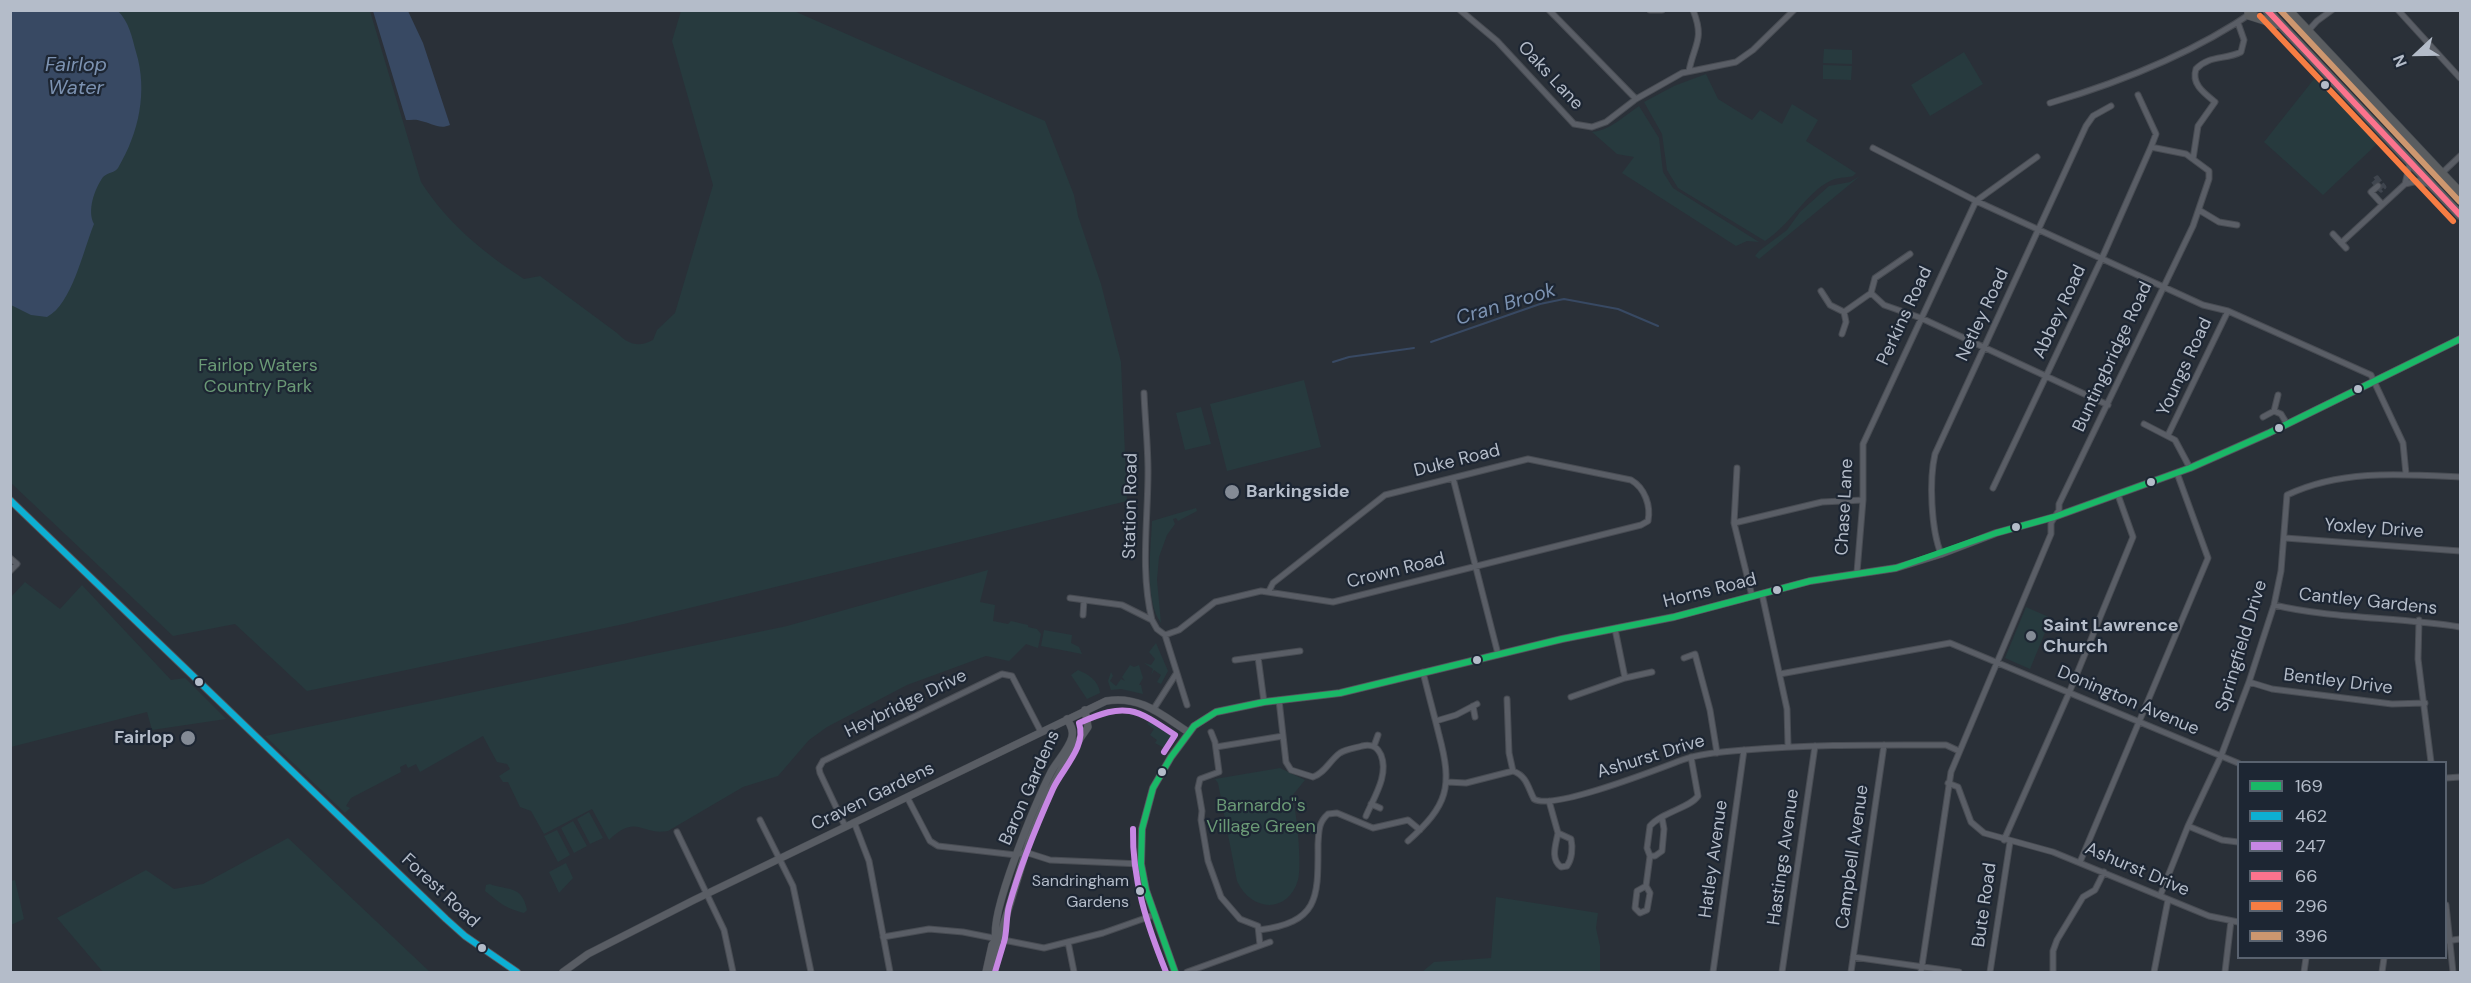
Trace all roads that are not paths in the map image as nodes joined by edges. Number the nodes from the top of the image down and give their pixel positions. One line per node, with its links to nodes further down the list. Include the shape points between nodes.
1 (1460, 10): 18 (street, Oaks Lane, via 1497,41 1574,124 1592,127 1606,122)
2 (1549, 10): 18 (street)
3 (1650, 10): 4 (street)
4 (1662, 10)
5 (1693, 10): 15 (street, via 1699,34)
6 (1794, 10): 15 (street, Oaks Lane, via 1736,62)
7 (2267, 10): 13 (highway)
8 (2288, 10): 14 (highway)
9 (2332, 10): 14 (street)
10 (2398, 10): 16 (street)
11 (2251, 12): 12 (street); 13 (highway)
12 (2238, 23): 19 (street, via 2203,43 2105,86); 25 (street, via 2244,40 2241,52 2213,58 2196,69 2197,85 2215,102 2198,126)
13 (2279, 24): 26 (highway)
14 (2307, 32): 27 (highway)
15 (1689, 71): 18 (street, Oaks Lane)
16 (2460, 78)
17 (2138, 95): 21 (street, Abbey Road, via 2156,134)
18 (1636, 99)
19 (2050, 104)
20 (2111, 106): 37 (street, Netley Road, via 2093,116 2085,126)
21 (2151, 147): 25 (street); 40 (street, Abbey Road)
22 (1873, 148): 32 (street)
23 (2460, 156): 27 (street)
24 (2037, 157): 32 (street)
25 (2193, 159): 34 (street, Buntingbridge Road, via 2209,171)
26 (2410, 163): 28 (street); 30 (highway)
27 (2441, 174): 31 (highway)
28 (2405, 184): 30 (street, via 2418,181); 33 (street)
29 (2378, 186): 33 (street, via 2372,192)
30 (2433, 186): 35 (highway)
31 (2460, 193)
32 (1976, 201): 37 (street); 46 (street, Perkins Road)
33 (2382, 204): 38 (street, via 2343,245)
34 (2199, 210): 36 (street, via 2219,222); 41 (street, Buntingbridge Road)
35 (2460, 215)
36 (2236, 225)
37 (2039, 229): 40 (street); 49 (street, Netley Road)
38 (2332, 234)
39 (1910, 254): 43 (street, via 1875,278)
40 (2102, 258): 41 (street); 50 (street, Abbey Road)
41 (2162, 286): 44 (street, via 2203,305); 54 (street, Buntingbridge Road)
42 (1821, 291): 45 (street, via 1830,305)
43 (1871, 293): 45 (street); 46 (street, via 1884,305)
44 (2228, 311): 51 (street, via 2371,375); 59 (street, Youngs Road)
45 (1844, 312): 47 (street)
46 (1921, 318): 49 (street); 60 (street, Perkins Road)
47 (1842, 334)
48 (2460, 339): 51 (street, Horns Road)
49 (1984, 347): 50 (street); 76 (street, Netley Road, via 1931,468 1936,541)
50 (2046, 376): 54 (street); 67 (street, Abbey Road)
51 (2374, 381): 58 (street, Horns Road); 64 (street, via 2403,443)
52 (1144, 393): 88 (street, Station Road, via 1148,461 1145,562)
53 (2278, 395): 55 (street)
54 (2108, 405): 71 (street, Buntingbridge Road)
55 (2274, 411): 56 (street); 58 (street, via 2282,414)
56 (2263, 417)
57 (2144, 424): 59 (street)
58 (2287, 424): 62 (street, Horns Road)
59 (2168, 435): 62 (street, via 2175,440)
60 (1863, 444): 70 (street, Chase Lane)
61 (1737, 468): 72 (street)
62 (2190, 468): 63 (street, Horns Road)
63 (2177, 473): 68 (street, Horns Road); 116 (street, via 2209,555)
64 (2406, 474): 65 (street, Springfield Drive); 74 (street, Springfield Drive, via 2354,476 2289,494)
65 (2460, 477)
66 (1453, 478): 73 (street, Duke Road, via 1531,459 1631,480 1640,484 1649,513 1648,521); 78 (street); 81 (street, Duke Road, via 1380,498 1273,583)
67 (1993, 488)
68 (2118, 495): 71 (street, Horns Road); 105 (street, Bute Road, via 2133,537)
69 (10, 500): 180 (street, Forest Road, via 446,919)
70 (1863, 500): 72 (street, via 1822,502); 80 (street, Chase Lane)
71 (2054, 517): 76 (street, Horns Road); 98 (street, Buntingbridge Road, via 2051,534)
72 (1734, 523): 83 (street)
73 (1641, 525): 78 (street, Crown Road)
74 (2285, 538): 75 (street, Yoxley Drive); 86 (street, Springfield Drive)
75 (2460, 551)
76 (1941, 554): 80 (street, Horns Road, via 1896,568)
77 (10, 558): 79 (street, via 17,564)
78 (1476, 566): 81 (street, Crown Road, via 1333,602); 94 (street)
79 (10, 571)
80 (1857, 572): 82 (street, Horns Road)
81 (1269, 591): 92 (street, Crown Road, via 1215,602 1179,630)
82 (1762, 594): 83 (street, Horns Road); 102 (street)
83 (1752, 596): 91 (street, Horns Road)
84 (1070, 598): 85 (street)
85 (1084, 600): 87 (street); 88 (street, via 1122,605)
86 (2274, 606): 89 (street, Cantley Gardens); 104 (street, Springfield Drive)
87 (1083, 615)
88 (1152, 620): 92 (street)
89 (2419, 620): 90 (street, Cantley Gardens); 110 (street, via 2418,659)
90 (2460, 627)
91 (1614, 628): 94 (street, Horns Road); 103 (street)
92 (1165, 635): 101 (street)
93 (1300, 651): 95 (street)
94 (1498, 654): 99 (street, Horns Road)
95 (1258, 657): 97 (street); 109 (street)
96 (1684, 658): 131 (street, via 1695,654)
97 (1235, 660)
98 (1997, 661): 102 (street, Donington Avenue, via 1950,643); 105 (street, Donington Avenue); 130 (street, Buntingbridge Road)
99 (1423, 672): 108 (street, Horns Road, via 1340,693); 117 (street)
100 (1652, 672): 103 (street)
101 (1177, 673): 111 (street); 113 (street)
102 (1780, 674): 125 (street, via 1787,709)
103 (1625, 678): 106 (street)
104 (2249, 682): 110 (street, Bentley Drive, via 2272,689 2392,704); 132 (street, Springfield Drive)
105 (2069, 693): 116 (street, Donington Avenue); 152 (street, Bute Road)
106 (1571, 697)
107 (1506, 699): 136 (street)
108 (1279, 700): 109 (street, Horns Road); 122 (street)
109 (1264, 702): 119 (street, Horns Road, via 1216,712)
110 (2425, 703): 134 (street)
111 (1187, 705)
112 (1085, 710): 113 (street, Craven Gardens, via 1123,699); 115 (street, Craven Gardens); 123 (street, Baron Gardens, via 1088,727)
113 (1153, 710): 119 (street, Craven Gardens)
114 (1475, 717): 117 (street, via 1475,705)
115 (1067, 719): 118 (street, Craven Gardens); 123 (street, Baron Gardens)
116 (2138, 720): 132 (street, Donington Avenue); 159 (street)
117 (1436, 721): 137 (street, via 1446,759)
118 (1041, 732): 139 (street, Craven Gardens); 147 (street, Heybridge Drive, via 1012,676 1002,674 823,761 819,768)
119 (1188, 732): 160 (street, via 1153,788 1142,829)
120 (1211, 732): 128 (street)
121 (1378, 735): 124 (street)
122 (1283, 736): 124 (street, via 1287,766 1310,777 1320,774 1343,751); 128 (street)
123 (1075, 740): 155 (street, Baron Gardens); 156 (street, Baron Gardens, via 1042,791)
124 (1374, 746): 141 (street, via 1385,769)
125 (1788, 746): 126 (street, Ashurst Drive); 129 (street, Ashurst Drive)
126 (1815, 746): 127 (street, Ashurst Drive); 191 (street, Hastings Avenue)
127 (1884, 746): 130 (street, Ashurst Drive, via 1946,745); 177 (street, Campbell Avenue)
128 (1216, 747): 169 (street, via 1220,772 1200,780 1198,788 1208,861 1224,902 1240,919)
129 (1744, 750): 131 (street, Ashurst Drive); 190 (street, Hatley Avenue)
130 (1959, 751): 138 (street, Buntingbridge Road)
131 (1717, 753): 133 (street, Ashurst Drive)
132 (2222, 756): 135 (street, Donington Avenue); 148 (street, Springfield Drive)
133 (1691, 757): 140 (street, Ashurst Drive, via 1627,781); 144 (street, via 1698,796 1694,802 1667,812)
134 (2431, 761)
135 (2237, 763)
136 (1513, 771): 137 (street, via 1466,783); 140 (street, via 1526,780 1534,800)
137 (1447, 782): 149 (street, via 1440,805)
138 (1948, 783): 152 (street, Ashurst Drive, via 1958,787 1975,827); 179 (street, Buntingbridge Road)
139 (907, 796): 146 (street, Craven Gardens); 156 (street, via 933,844)
140 (1549, 801): 151 (street)
141 (1371, 804): 142 (street); 143 (street)
142 (1380, 808)
143 (1366, 816)
144 (1662, 818): 157 (street, via 1650,826); 157 (street, via 1662,851)
145 (760, 820): 158 (street)
146 (854, 822): 147 (street, Craven Gardens); 170 (street, via 869,861)
147 (845, 826): 158 (street, Craven Gardens)
148 (2188, 826): 154 (street); 164 (street, Springfield Drive)
149 (1420, 830): 153 (street); 169 (street, via 1404,820 1373,828 1338,813 1328,814 1318,827 1318,880 1311,906 1286,926)
150 (677, 832): 163 (street)
151 (1558, 832): 151 (street, via 1571,839 1567,866 1556,864 1554,858)
152 (2007, 841): 159 (street, Ashurst Drive); 194 (street, Bute Road)
153 (1408, 842)
154 (2237, 842)
155 (1025, 852): 156 (street); 160 (street, via 1050,860); 171 (street, Baron Gardens)
156 (1016, 855): 171 (street, Baron Gardens, via 994,932)
157 (1650, 856): 162 (street)
158 (779, 858): 163 (street, Craven Gardens); 183 (street, via 796,896)
159 (2080, 862): 161 (street, Ashurst Drive)
160 (1141, 864): 166 (street)
161 (2104, 872): 164 (street, Ashurst Drive); 195 (street, via 2095,890 2083,897 2057,940)
162 (1646, 886): 162 (street, via 1650,893 1647,910 1640,913 1635,908 1637,891)
163 (707, 894): 178 (street, Craven Gardens, via 588,954); 182 (street, via 724,930)
164 (2160, 896): 165 (street, Ashurst Drive)
165 (2168, 900): 167 (street, Ashurst Drive); 196 (street)
166 (1154, 915): 174 (street); 188 (street)
167 (2232, 921): 168 (street, Ashurst Drive); 197 (street)
168 (2237, 922)
169 (1259, 930): 176 (street)
170 (883, 937): 171 (street, via 929,929); 184 (street)
171 (996, 939): 174 (street, via 1044,948); 185 (street, Baron Gardens); 186 (street, Baron Gardens)
172 (2460, 939): 173 (street)
173 (2447, 941): 198 (street)
174 (1068, 942): 187 (street)
175 (1270, 942): 176 (street)
176 (1260, 945): 189 (street)
177 (1853, 957): 179 (street); 192 (street, Campbell Avenue)
178 (573, 969): 181 (street, Craven Gardens)
179 (1922, 970): 193 (street)
180 (517, 972)
181 (563, 972)
182 (734, 972)
183 (811, 972)
184 (890, 972)
185 (986, 972)
186 (992, 972)
187 (1074, 972)
188 (1175, 972)
189 (1187, 972)
190 (1713, 972)
191 (1782, 972)
192 (1851, 972)
193 (1959, 972)
194 (1990, 972)
195 (2053, 972)
196 (2154, 972)
197 (2224, 972)
198 (2452, 972)

